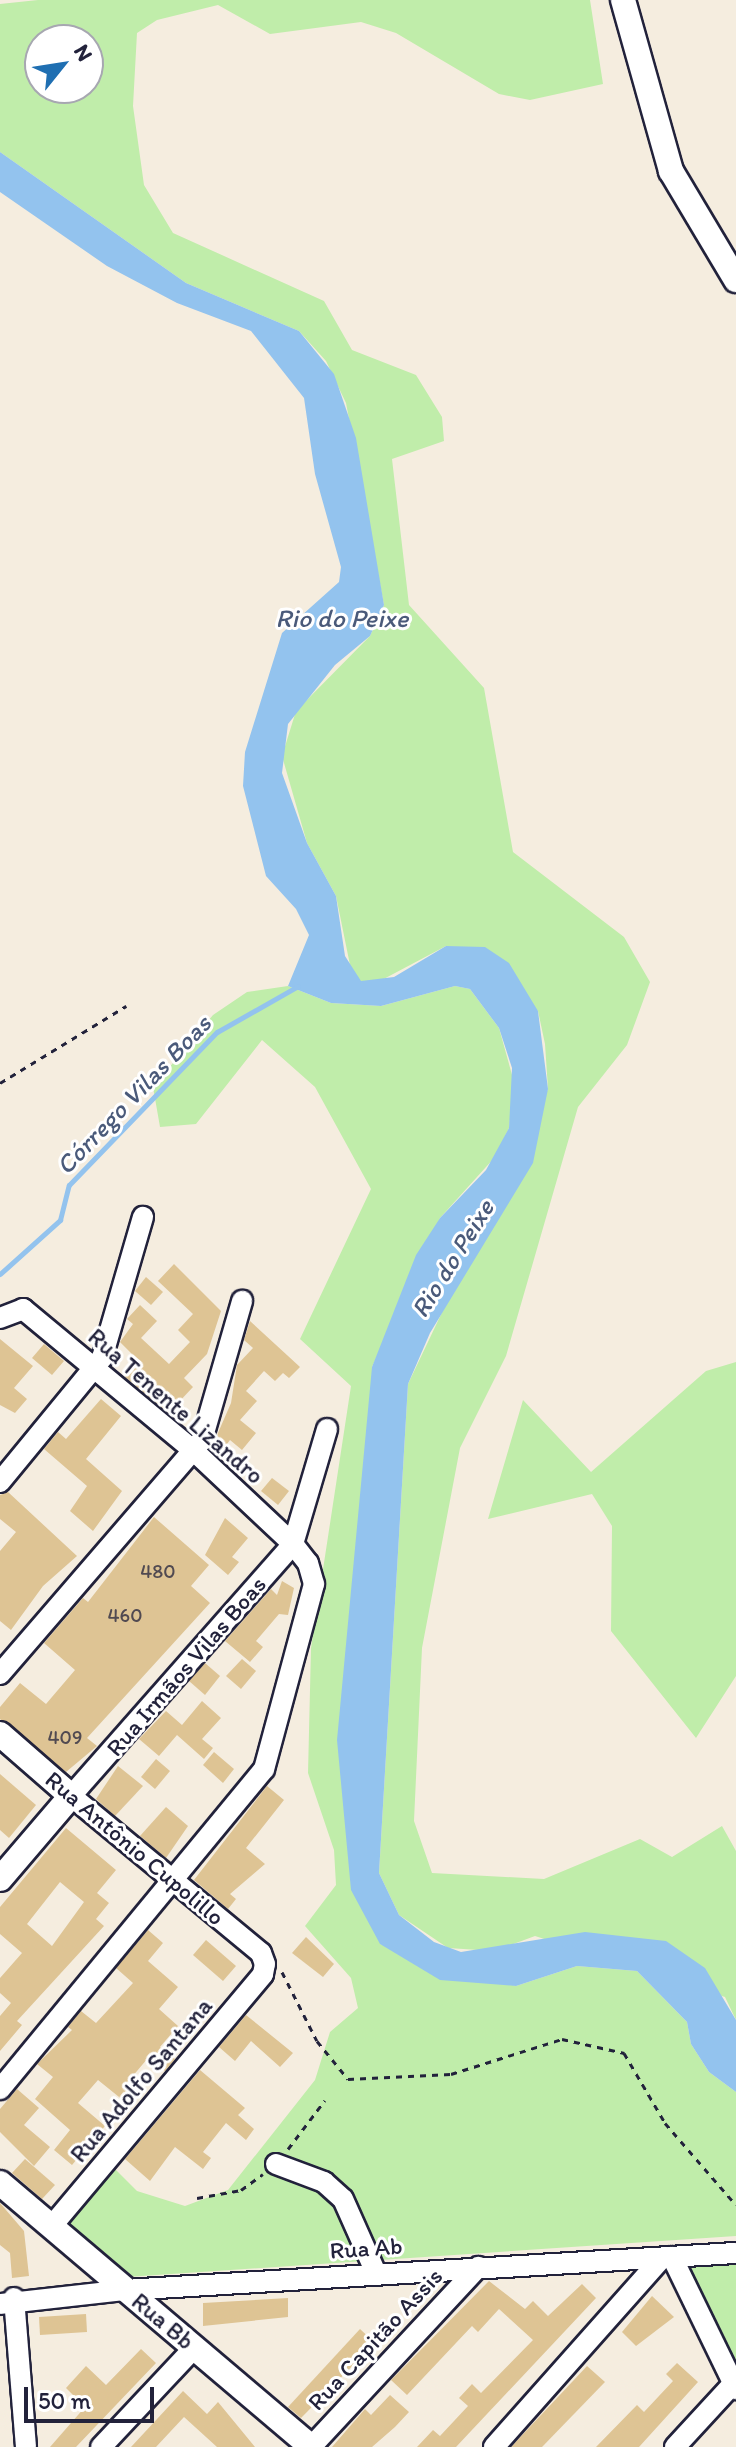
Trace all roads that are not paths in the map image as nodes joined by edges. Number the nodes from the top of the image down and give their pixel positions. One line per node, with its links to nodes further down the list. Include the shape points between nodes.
1 (623, 0): 2 (street, via 671,171)
2 (736, 280)
3 (143, 1217): 6 (street)
4 (242, 1301): 8 (street)
5 (0, 1318): 6 (street, Rua Tenente Lizandro, via 23,1309)
6 (96, 1370): 8 (street, Rua Tenente Lizandro); 9 (street)
7 (327, 1429): 10 (street, Rua Irmãos Vilas Boas)
8 (194, 1451): 10 (street, Rua Tenente Lizandro); 11 (street)
9 (0, 1482)
10 (293, 1544): 13 (street, Rua Irmãos Vilas Boas); 15 (street, Rua Tenente Lizandro, via 308,1563 314,1584 273,1751)
11 (0, 1674)
12 (0, 1734): 13 (street, Rua Antônio Cupolillo)
13 (71, 1796): 14 (street, Rua Irmãos Vilas Boas); 15 (street, Rua Antônio Cupolillo)
14 (0, 1879)
15 (170, 1880): 16 (street, Rua Antônio Cupolillo, via 261,1953); 17 (street)
16 (265, 1964): 20 (street, Rua Adolfo Santana)
17 (0, 2089)
18 (276, 2164): 24 (street, via 324,2182 343,2199)
19 (0, 2183): 20 (street, Rua Bb)
20 (51, 2227): 25 (street, Rua Bb)
21 (736, 2253): 22 (street, Rua Ab)
22 (667, 2258): 23 (street, Rua Ab); 28 (street); 32 (street)
23 (478, 2267): 24 (street, Rua Ab); 31 (street, Rua Capitão Assis)
24 (376, 2273): 25 (street, Rua Ab)
25 (125, 2290): 26 (street, Rua Ab); 27 (street, Rua Bb)
26 (7, 2301): 29 (street)
27 (194, 2348): 30 (street); 31 (street, Rua Bb)
28 (735, 2387): 33 (street)
29 (26, 2447)
30 (101, 2447)
31 (311, 2447)
32 (494, 2447)
33 (675, 2447)

